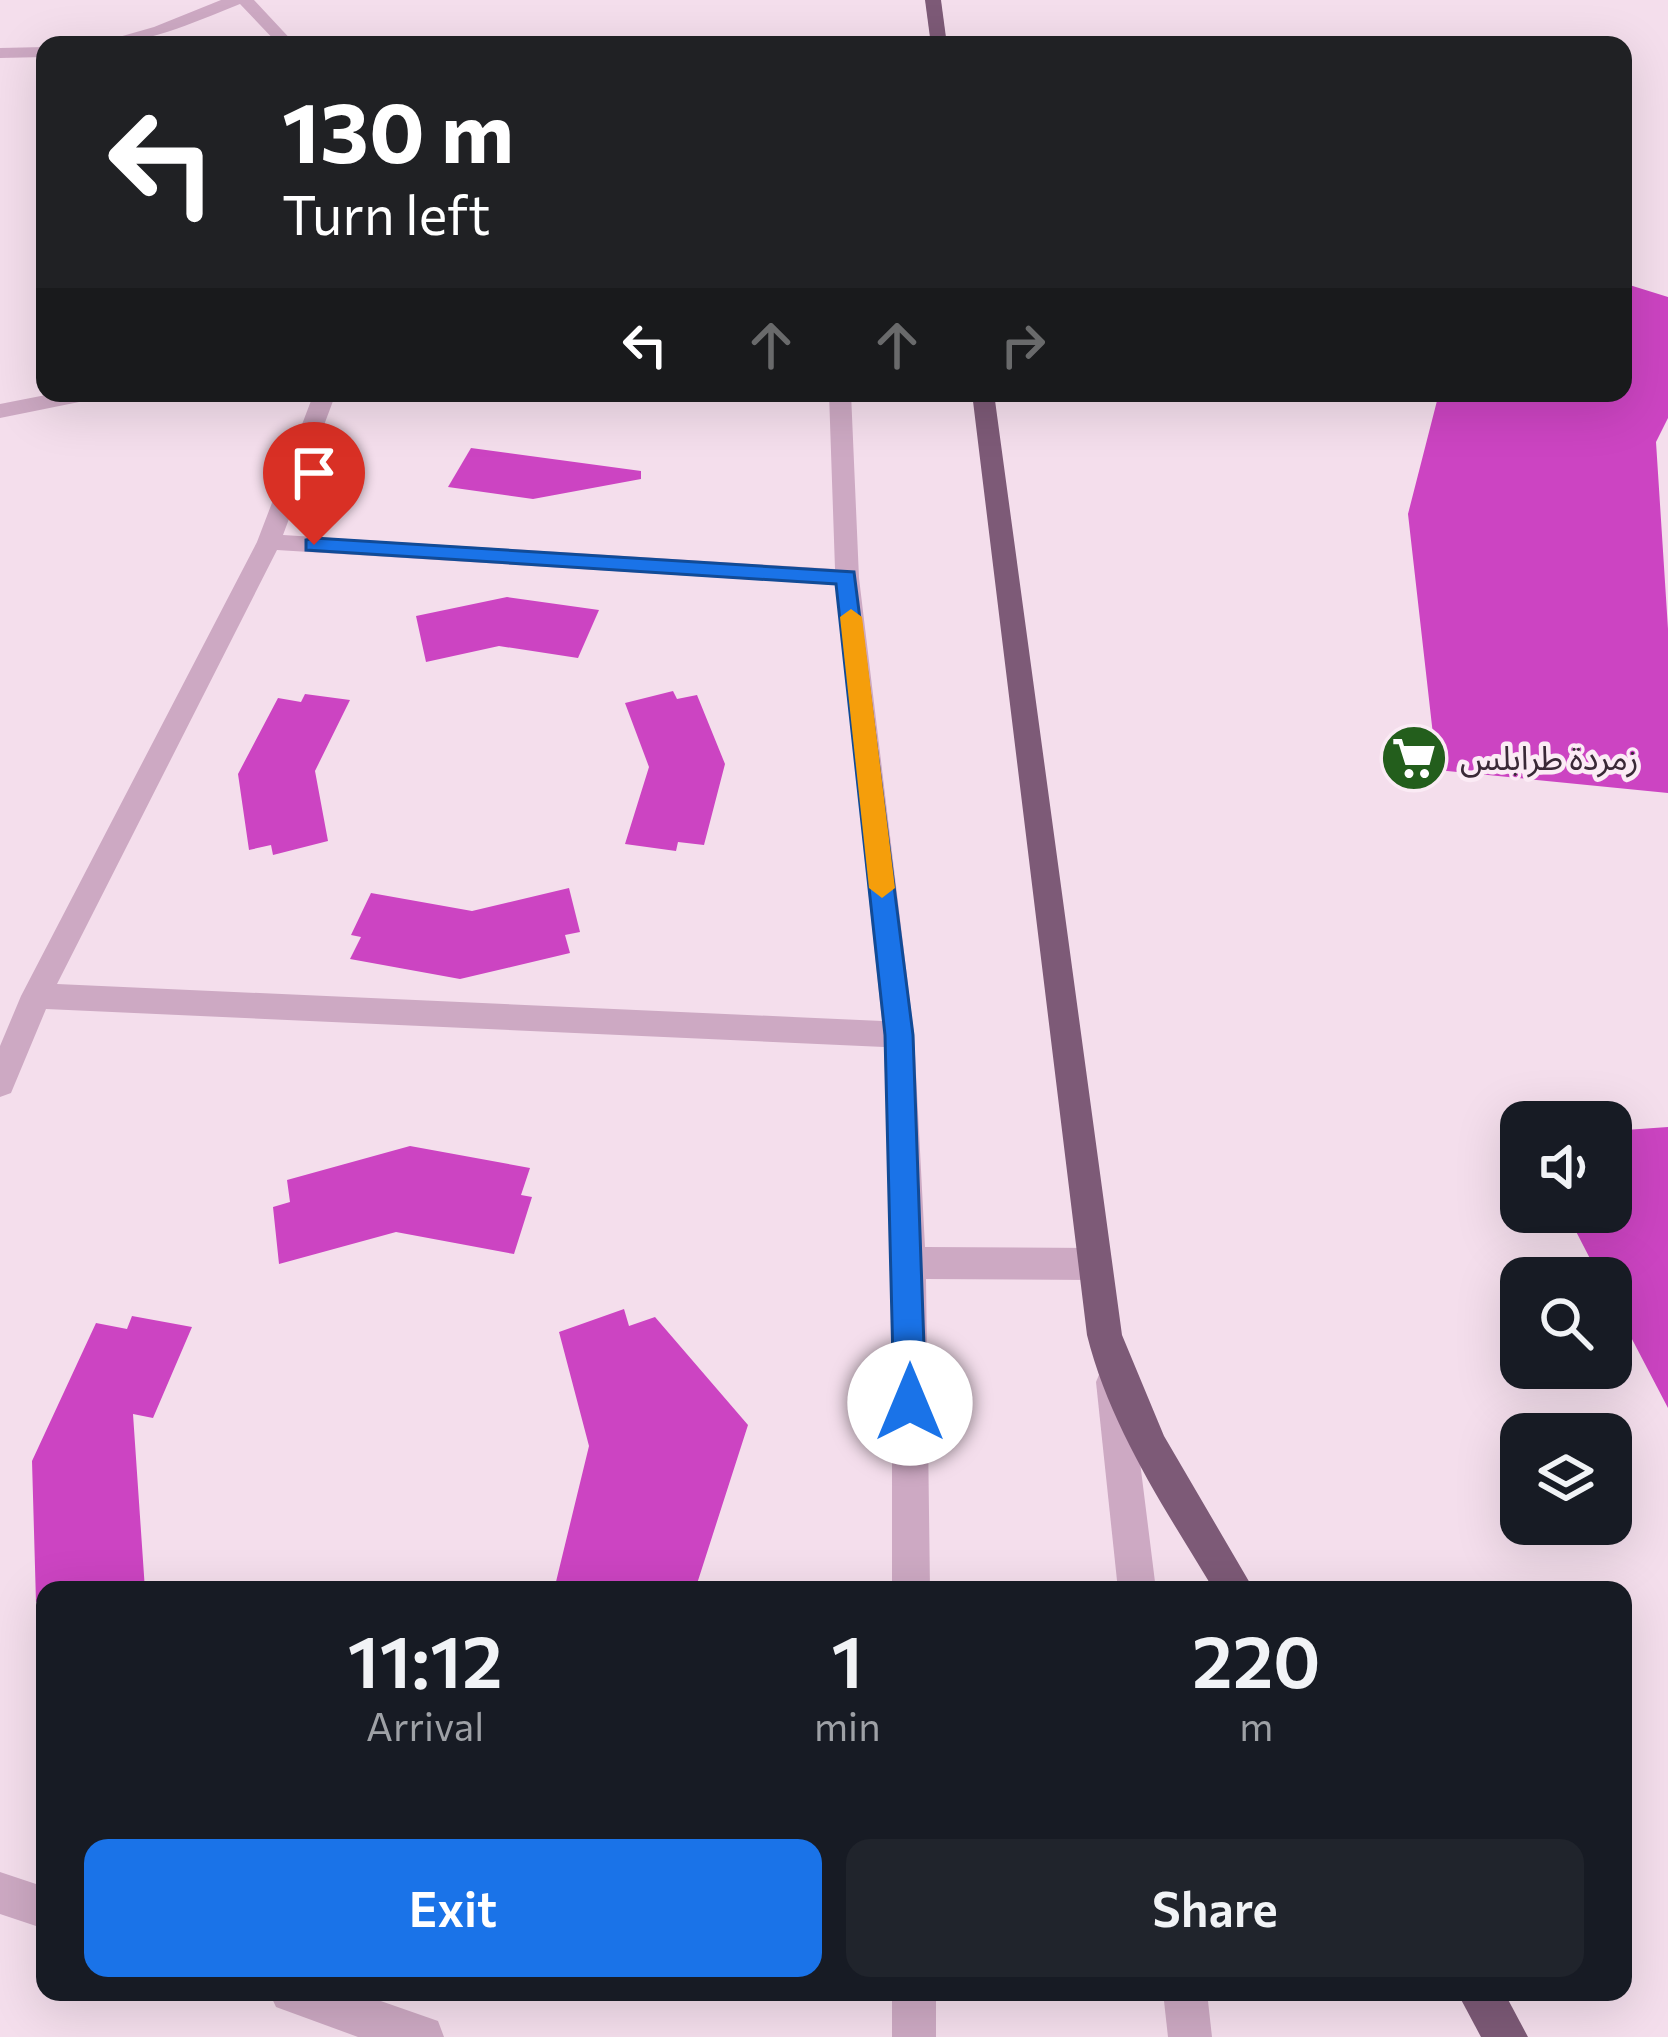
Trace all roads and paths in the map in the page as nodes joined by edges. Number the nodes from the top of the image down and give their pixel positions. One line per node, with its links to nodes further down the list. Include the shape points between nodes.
1 (235, 0): 4 (street)
2 (245, 0): 5 (street)
3 (933, 0): 6 (main road)
4 (141, 36)
5 (279, 36)
6 (938, 36)
7 (36, 52): 8 (street)
8 (0, 53)
9 (44, 402): 13 (street)
10 (322, 402): 14 (street)
11 (840, 402): 15 (street)
12 (983, 402): 20 (main road)
13 (0, 411)
14 (269, 542): 15 (street); 16 (street)
15 (847, 578): 17 (street)
16 (36, 996): 17 (street); 18 (street)
17 (899, 1035): 19 (street)
18 (0, 1083)
19 (909, 1263): 20 (street); 22 (street)
20 (1093, 1264): 21 (main road)
21 (1109, 1352): 23 (street); 24 (main road, via 1134,1418)
22 (911, 1581)
23 (1136, 1581)
24 (1229, 1581)
25 (0, 1893): 26 (street)
26 (36, 1905)
27 (316, 2001): 31 (street)
28 (914, 2001): 32 (street)
29 (1186, 2001): 33 (street)
30 (1484, 2001): 34 (main road)
31 (422, 2037)
32 (914, 2037)
33 (1190, 2037)
34 (1506, 2037)

